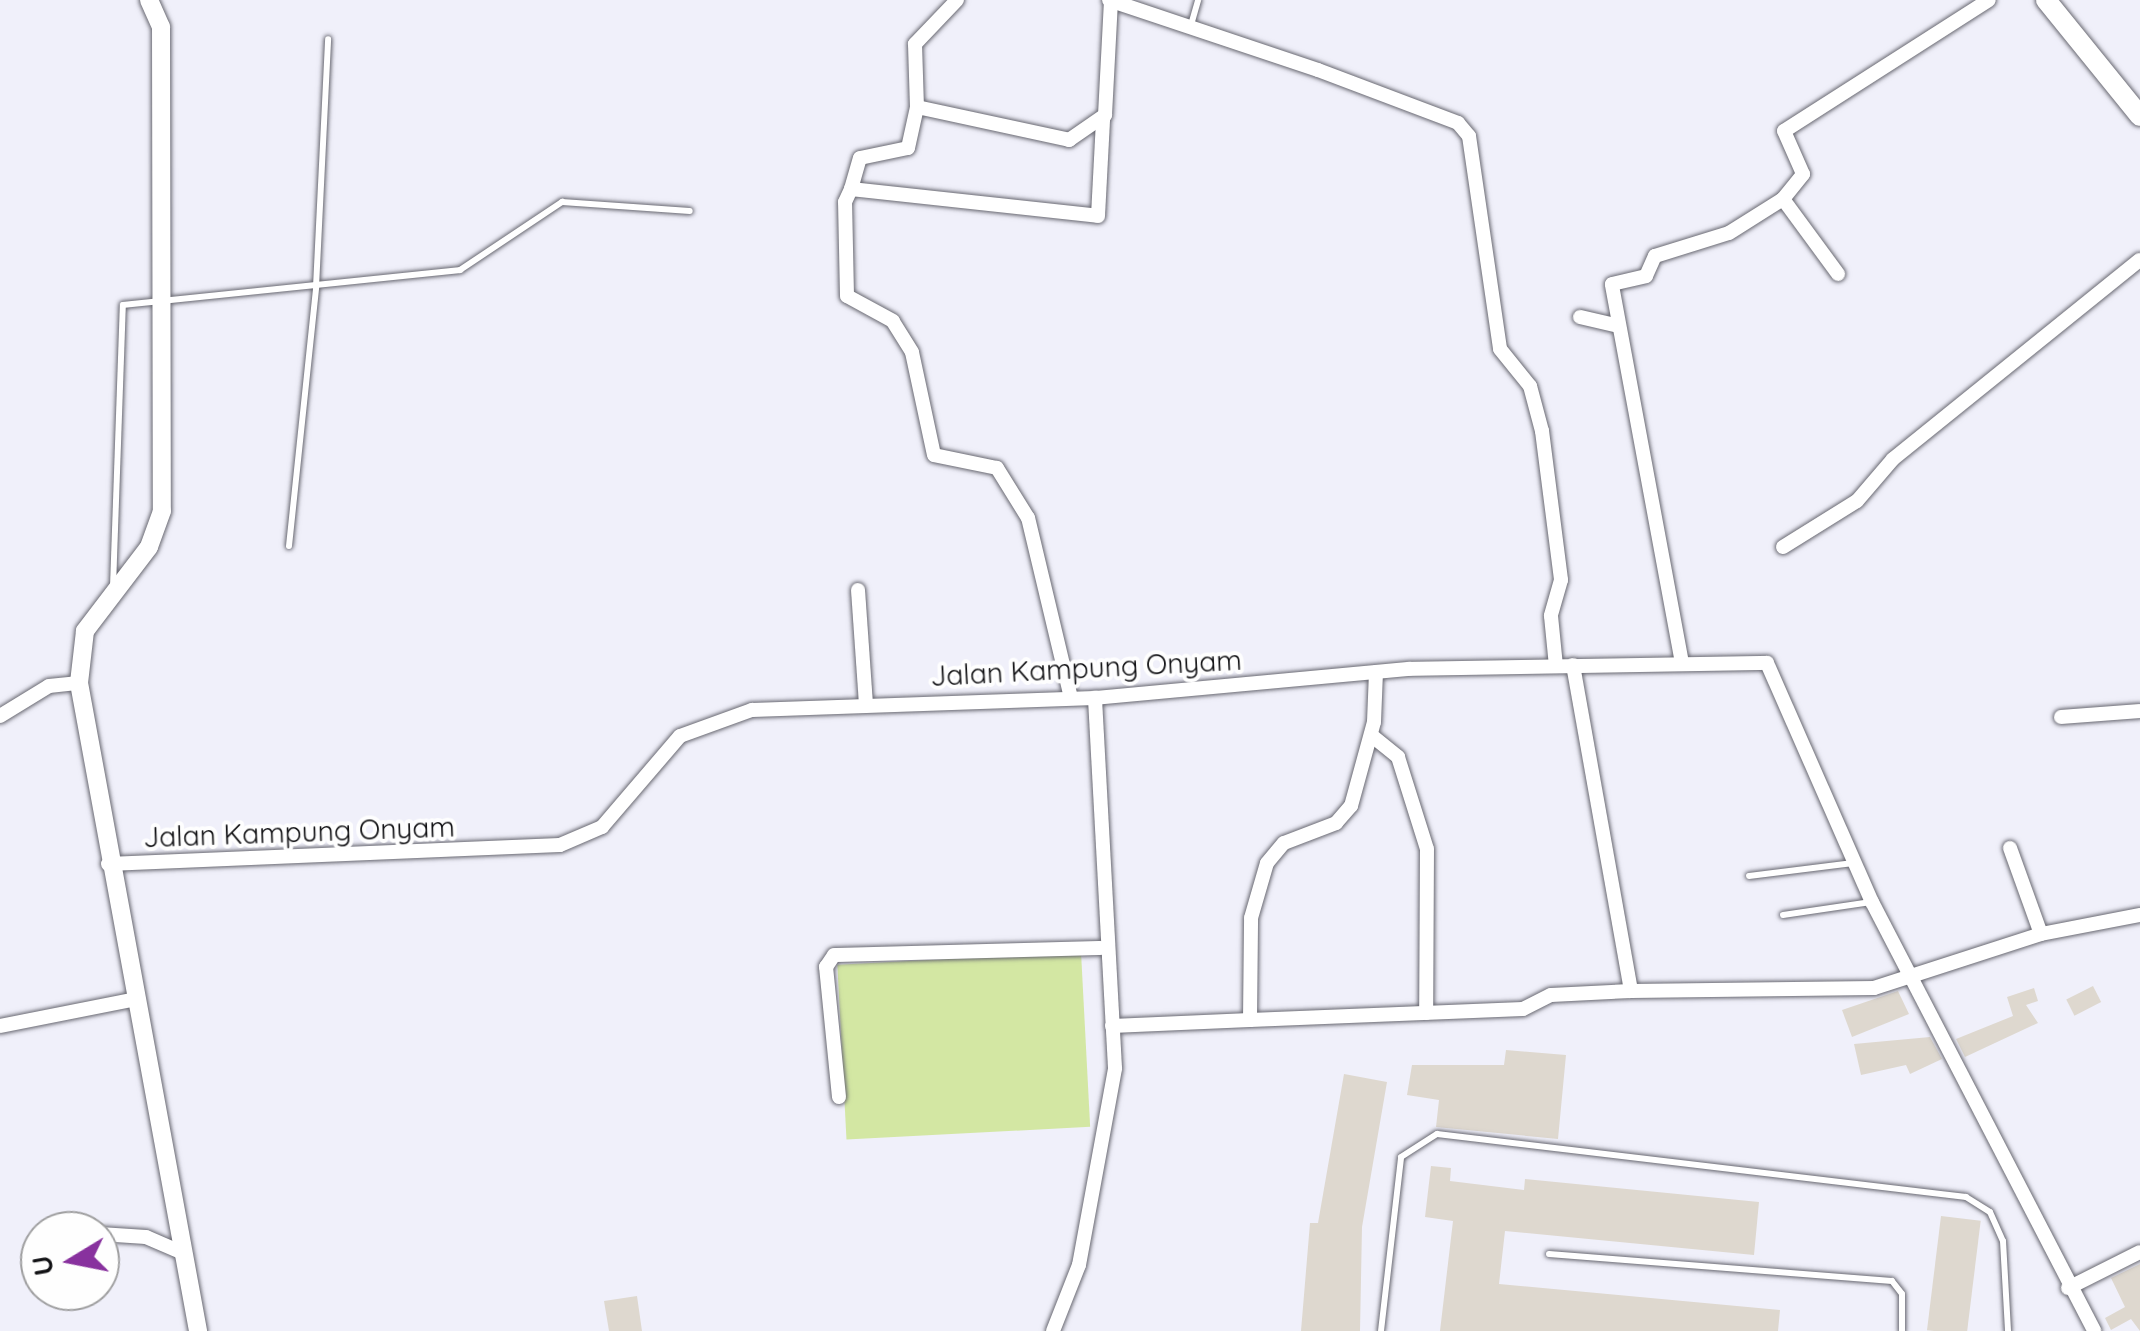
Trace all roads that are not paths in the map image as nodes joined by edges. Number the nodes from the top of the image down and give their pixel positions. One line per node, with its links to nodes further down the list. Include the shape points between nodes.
1 (149, 0): 18 (street, via 161,28)
2 (957, 0): 9 (street, via 915,44)
3 (1110, 0): 7 (street); 11 (street)
4 (1198, 0): 7 (lane)
5 (1989, 0): 13 (street, via 1784,130 1803,174)
6 (2046, 0): 10 (main road)
7 (1191, 26): 26 (street, via 1458,123 1469,136 1500,348 1530,386 1542,431 1562,580 1551,616)
8 (328, 39): 17 (lane)
9 (917, 107): 11 (street, via 1069,140); 12 (street, via 908,148 860,158)
10 (2140, 116)
11 (1103, 119): 12 (street, via 1098,216)
12 (851, 189): 30 (street, via 846,296 893,322 912,352 934,455 997,468 1028,518)
13 (1783, 199): 16 (street); 20 (street, via 1728,232 1655,256 1646,276 1613,282)
14 (690, 211): 17 (lane, via 554,203 460,270)
15 (2140, 260): 22 (street, via 1893,460 1857,501)
16 (1838, 274)
17 (316, 287): 18 (lane); 21 (lane)
18 (161, 300): 24 (street, via 160,524); 24 (lane, via 123,305)
19 (1580, 317): 20 (street)
20 (1618, 326): 25 (street, via 1645,432)
21 (289, 546)
22 (1783, 547)
23 (858, 590): 32 (street)
24 (113, 592): 29 (street, via 85,631)
25 (1682, 664): 27 (street, Jalan Kampung Onyam); 38 (street, Jalan Kampung Onyam, via 1767,663)
26 (1556, 666): 27 (street, Jalan Kampung Onyam); 28 (street, Jalan Kampung Onyam)
27 (1573, 666): 47 (street)
28 (1376, 672): 31 (street, Jalan Kampung Onyam); 36 (street)
29 (79, 683): 34 (street, via 48,686); 39 (street)
30 (1071, 698): 31 (street, Jalan Kampung Onyam); 32 (street, Jalan Kampung Onyam)
31 (1094, 698): 45 (street)
32 (866, 704): 39 (street, Jalan Kampung Onyam, via 752,710 701,724 680,736 602,828 560,845)
33 (2140, 711): 35 (street)
34 (0, 716)
35 (2061, 717)
36 (1370, 735): 49 (street, via 1398,757 1427,850); 50 (street, via 1351,806 1336,822 1284,843 1268,863 1251,918)
37 (2010, 848): 44 (street)
38 (1854, 862): 40 (lane); 41 (street, Jalan Kampung Onyam)
39 (108, 864): 48 (street)
40 (1749, 876)
41 (1872, 902): 42 (lane); 46 (street, Jalan Kampung Onyam)
42 (1783, 915)
43 (2140, 915): 44 (street)
44 (2041, 934): 46 (street)
45 (1101, 948): 52 (street); 53 (street, via 834,955 826,967)
46 (1914, 982): 47 (street, via 1807,992); 58 (street, Jalan Kampung Onyam)
47 (1631, 991): 49 (street)
48 (131, 1000): 51 (street); 56 (street)
49 (1426, 1014): 50 (street)
50 (1250, 1020): 52 (street)
51 (0, 1026)
52 (1112, 1026): 60 (street, via 1096,1186)
53 (839, 1097)
54 (120, 1235): 56 (street, via 146,1237)
55 (2140, 1252): 58 (street)
56 (183, 1254): 59 (street)
57 (1549, 1254): 62 (lane, via 1892,1281 1902,1294)
58 (2068, 1288): 64 (street, Jalan Kampung Onyam)
59 (198, 1331)
60 (1052, 1331)
61 (1381, 1331): 63 (lane, via 1401,1157 1437,1134 1966,1197 1990,1212 2004,1241)
62 (1902, 1331)
63 (2008, 1331)
64 (2094, 1331)

